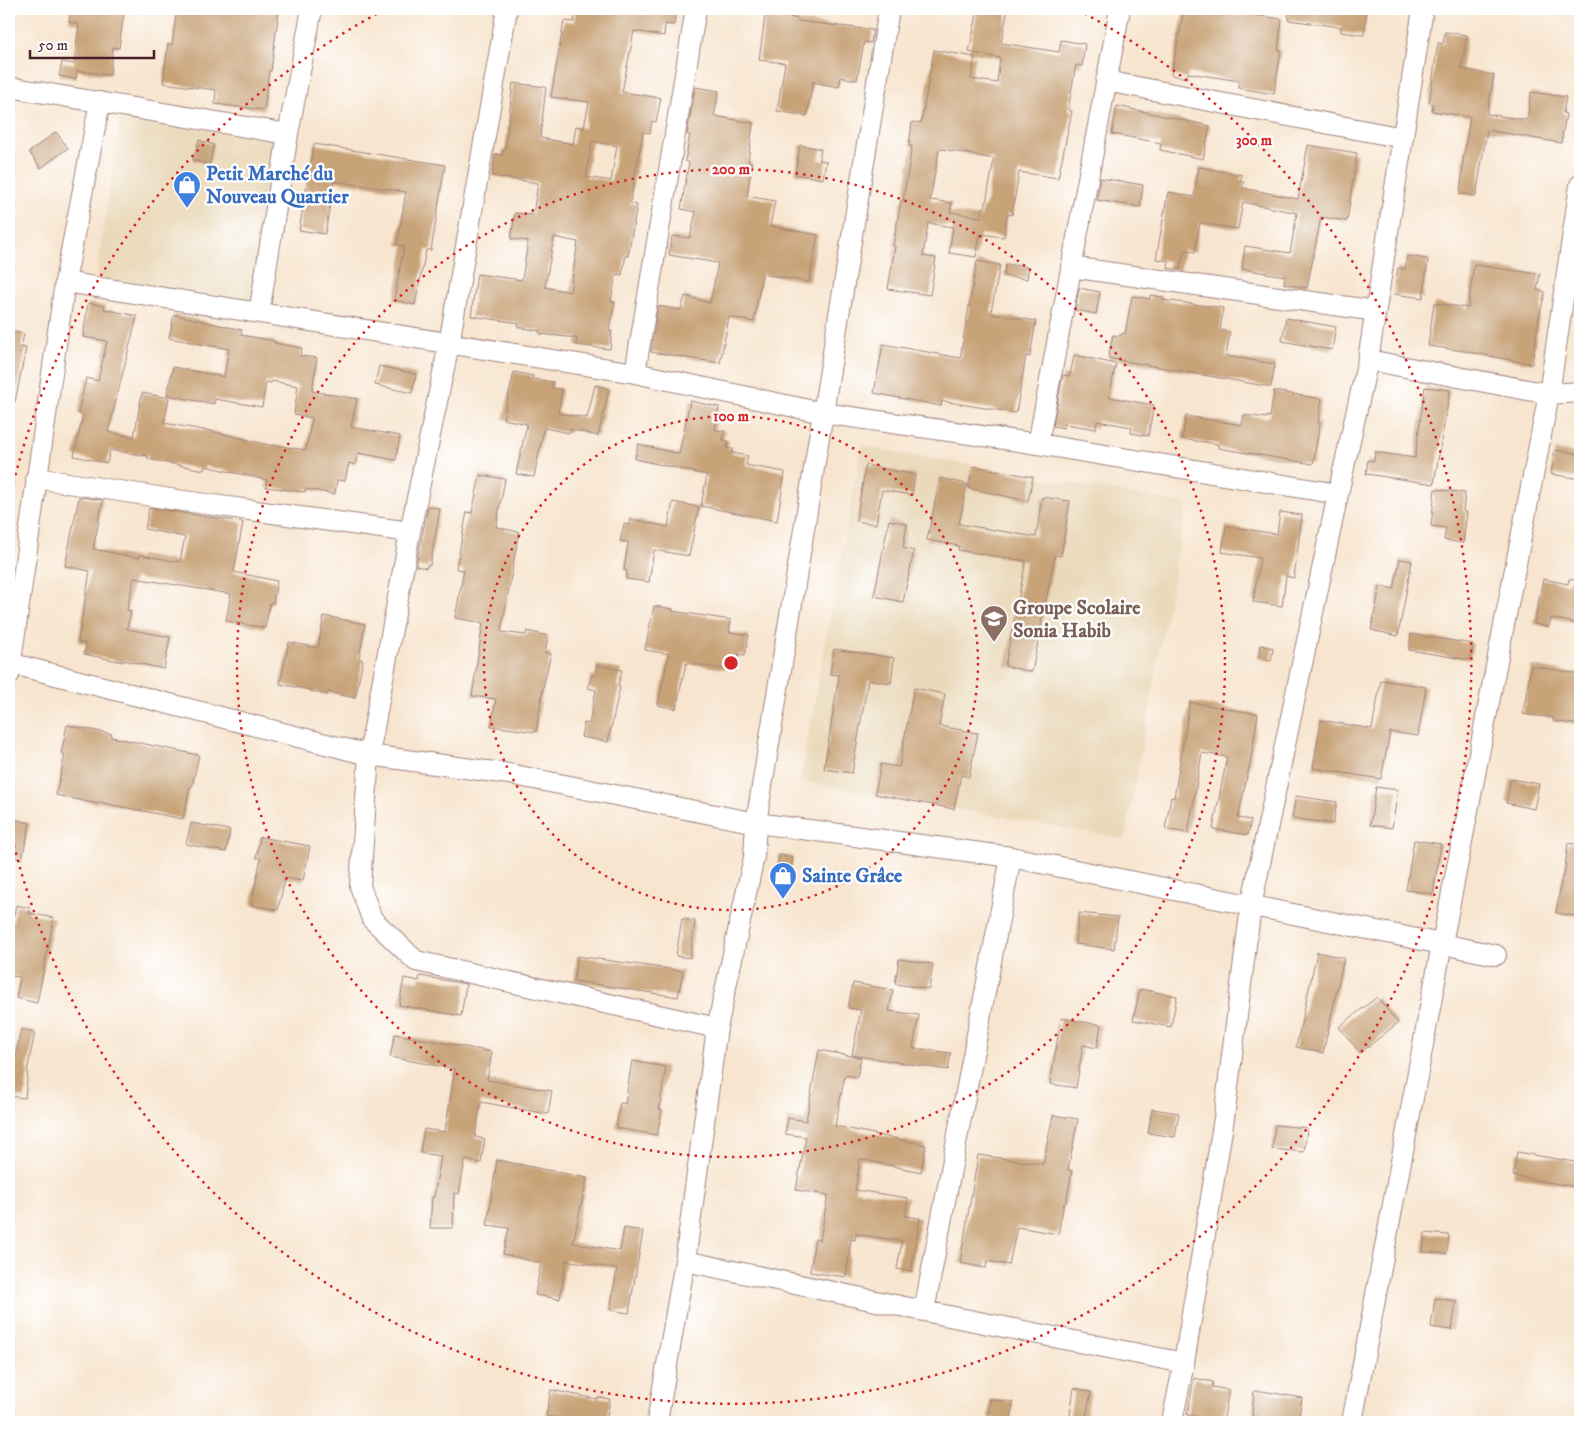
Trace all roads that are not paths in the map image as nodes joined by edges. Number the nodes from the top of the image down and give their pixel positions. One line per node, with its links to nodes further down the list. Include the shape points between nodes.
1 (312, 9): 10 (street)
2 (506, 9): 17 (street)
3 (696, 9): 19 (street)
4 (889, 9): 22 (street)
5 (1120, 9): 7 (street)
6 (1423, 9): 11 (street)
7 (1106, 82): 11 (street); 13 (street)
8 (12, 91): 9 (street)
9 (100, 102): 10 (street); 14 (street)
10 (288, 134): 16 (street)
11 (1403, 138): 15 (street)
12 (1580, 185): 21 (street)
13 (1071, 267): 15 (street); 23 (street)
14 (65, 282): 16 (street); 24 (street)
15 (1376, 311): 18 (street)
16 (259, 313): 17 (street)
17 (449, 344): 19 (street); 26 (street)
18 (1368, 360): 21 (street); 25 (street)
19 (635, 373): 22 (street)
20 (1580, 392): 21 (street)
21 (1549, 394): 32 (street)
22 (823, 413): 23 (street); 29 (street)
23 (1038, 444): 25 (street)
24 (36, 478): 26 (street); 27 (street)
25 (1338, 494): 31 (street)
26 (410, 532): 28 (street)
27 (9, 667): 28 (street)
28 (369, 755): 29 (street, via 508,774); 34 (street, via 360,886 372,919 416,961)
29 (756, 823): 30 (street); 34 (street, via 754,857)
30 (1011, 857): 31 (street); 36 (street)
31 (1251, 906): 32 (street); 37 (street, via 1224,1118)
32 (1442, 944): 33 (street); 40 (street)
33 (1496, 955)
34 (717, 1028): 35 (street)
35 (685, 1261): 36 (street); 38 (street)
36 (924, 1311): 37 (street)
37 (1184, 1363): 39 (street)
38 (657, 1422)
39 (1172, 1422)
40 (1352, 1422)

